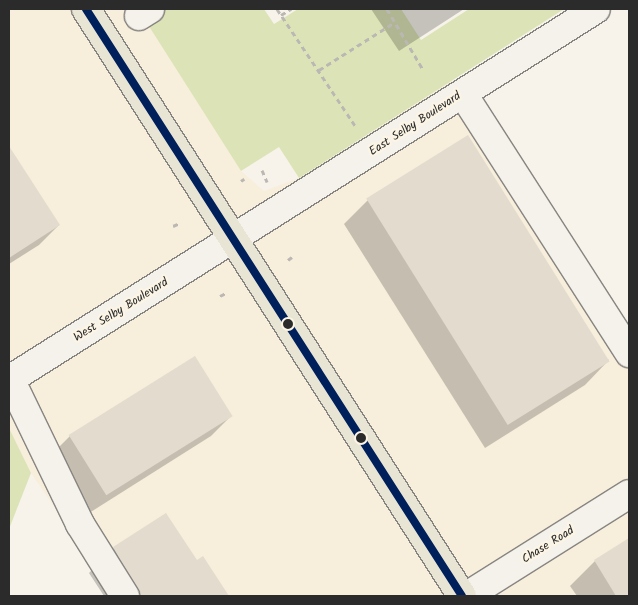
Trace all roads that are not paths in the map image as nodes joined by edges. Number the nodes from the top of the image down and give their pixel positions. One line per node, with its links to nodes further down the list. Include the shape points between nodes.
1 (86, 9): 4 (main road)
2 (596, 9): 3 (street, East Selby Boulevard)
3 (463, 94): 4 (street, East Selby Boulevard); 5 (street)
4 (234, 240): 6 (street, West Selby Boulevard); 9 (main road)
5 (629, 353)
6 (9, 380): 8 (street, via 80,524)
7 (629, 494): 10 (street, Chase Road)
8 (125, 596)
9 (462, 596)
10 (468, 596)

